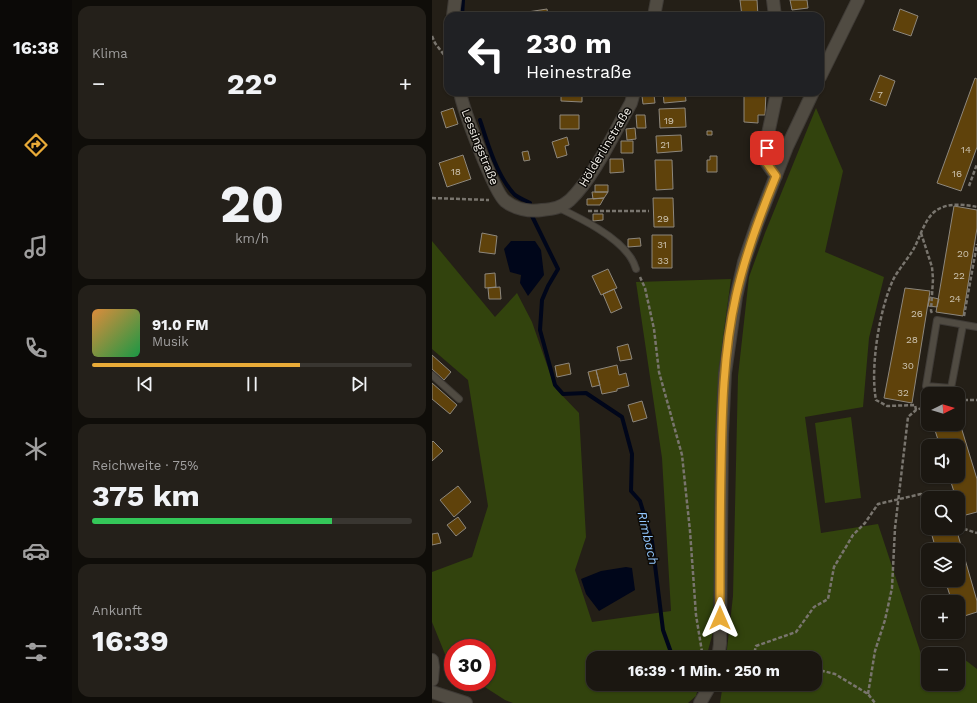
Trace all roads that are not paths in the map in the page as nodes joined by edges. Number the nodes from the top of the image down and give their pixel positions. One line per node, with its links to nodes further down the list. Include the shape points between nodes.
1 (455, 0): 5 (street)
2 (657, 0): 6 (street)
3 (773, 0): 7 (street)
4 (858, 0): 8 (street)
5 (454, 12)
6 (655, 12)
7 (774, 12)
8 (824, 68)
9 (461, 96): 14 (street, Lessingstraße, via 494,184 504,200 523,210)
10 (633, 96): 14 (street, Hölderlinstraße, via 590,174)
11 (776, 96): 13 (street, via 768,134 766,162)
12 (811, 96): 13 (street)
13 (776, 176): 20 (street, via 744,262 725,373)
14 (564, 210): 15 (lane, via 618,242 631,258)
15 (636, 270)
16 (962, 325): 16 (lane, via 951,388 926,386 937,320); 17 (lane)
17 (977, 327)
18 (432, 376): 19 (lane)
19 (459, 399)
20 (719, 651)
21 (432, 660): 22 (street)
22 (432, 680)
23 (707, 691): 26 (street)
24 (432, 692): 25 (street)
25 (466, 703)
26 (700, 703)

